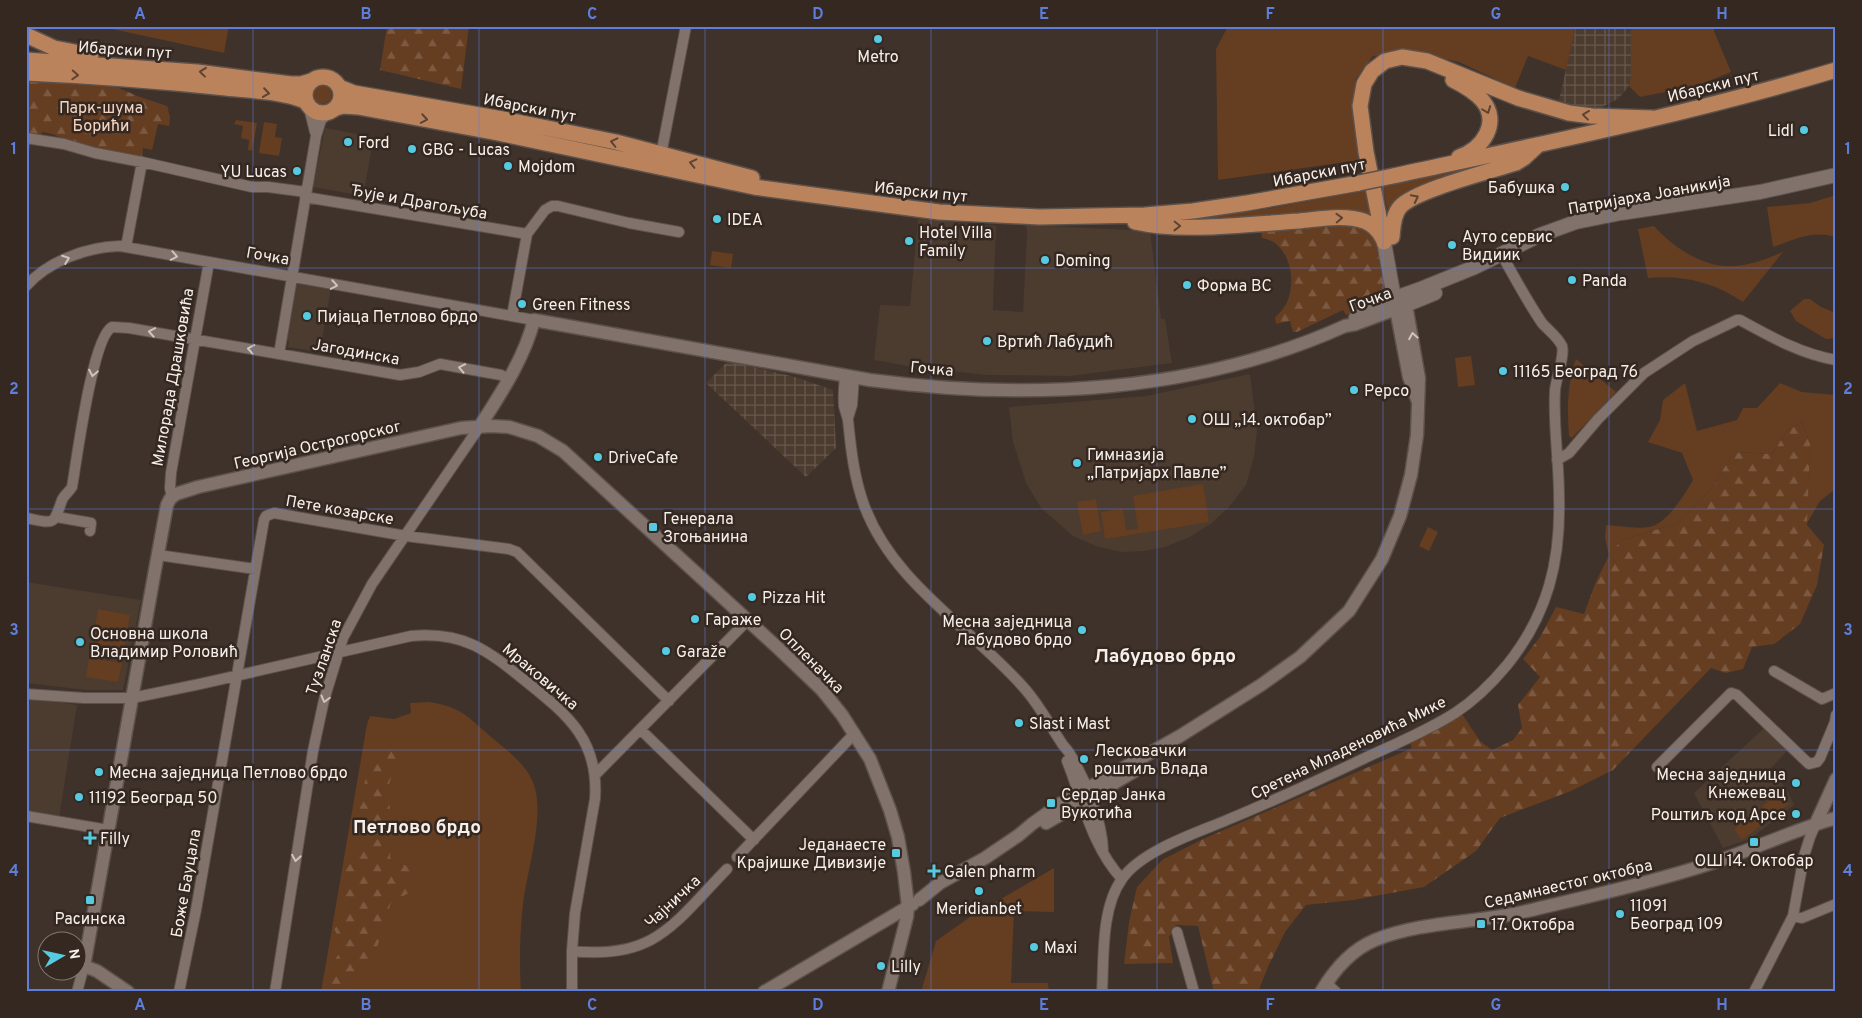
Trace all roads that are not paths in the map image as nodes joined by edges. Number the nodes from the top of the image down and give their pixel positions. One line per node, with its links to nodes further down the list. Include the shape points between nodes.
1 (686, 26): 15 (street)
2 (26, 35): 4 (main road, via 54,48 115,57)
3 (26, 60): 4 (main road, Ибарски пут)
4 (138, 66): 7 (main road, Ибарски пут, one-way to 4, via 291,84)
5 (1836, 70): 11 (main road, Ибарски пут)
6 (26, 73): 9 (main road, Ибарски пут, one-way to 9, via 256,92 293,97)
7 (311, 81): 8 (main road, via 324,76); 9 (main road, via 304,92)
8 (339, 87): 10 (main road, via 341,98); 15 (main road, Ибарски пут, one-way to 8, via 616,142 354,93)
9 (307, 104): 10 (main road, via 316,113); 12 (street)
10 (333, 110): 12 (street, via 321,120); 15 (main road, Ибарски пут, one-way to 15, via 343,106 358,107)
11 (1652, 118): 14 (main road, Ибарски пут); 23 (main road, one-way to 23, via 1569,112 1518,98 1426,60 1402,57 1385,62 1366,80 1360,106 1366,152)
12 (316, 136): 19 (street)
13 (26, 138): 16 (street, Ђује и Драгољуба)
14 (1538, 146): 17 (main road, Ибарски пут); 23 (main road, one-way to 14, via 1396,215 1406,202 1516,163)
15 (660, 160): 20 (main road, Ибарски пут, via 754,187 879,205 1021,217)
16 (142, 162): 19 (street, Ђује и Драгољуба, via 252,187); 24 (street)
17 (1429, 168): 20 (main road, Ибарски пут, bridge, via 1288,197 1210,209); 23 (main road, one-way to 17, via 1367,114 1372,85 1383,71 1416,66 1452,79 1482,100 1488,112 1490,126 1481,144 1469,154)
18 (1836, 175): 25 (main road, Патријарха Јоаникија, via 1750,194 1587,219 1556,228)
19 (306, 195): 22 (street, Ђује и Драгољуба); 27 (street)
20 (1111, 217): 23 (main road, one-way to 23, via 1144,225 1176,227 1350,218 1372,225)
21 (679, 232): 22 (street, via 554,205 545,210)
22 (527, 234): 30 (street)
23 (1388, 240): 29 (main road)
24 (126, 247): 26 (street, Гочка, one-way to 26); 28 (street, Гочка, one-way to 24, via 41,272 65,259 96,250)
25 (1501, 253): 29 (main road, Патријарха Јоаникија); 38 (street, Сретена Младеновића Мике, via 1533,309 1563,348 1554,405)
26 (209, 262): 27 (street, Гочка); 32 (street, Милорада Драшковића)
27 (292, 277): 30 (street, Гочка, one-way to 30); 33 (street)
28 (26, 286)
29 (1400, 302): 35 (street, Гочка, via 1370,309 1345,326 1247,362 1113,386 1008,391 916,385); 61 (street, via 1409,377 1418,402 1417,435 1400,516 1382,559 1358,598 1337,623 1300,657 1180,736 1154,758)
30 (512, 316): 31 (street, Гочка)
31 (534, 320): 35 (street, Гочка); 36 (street, Тузланска)
32 (195, 340): 33 (street, Јагодинска, one-way to 32); 39 (street, Милорада Драшковића, via 171,473); 41 (street, Јагодинска, one-way to 41, via 118,327 108,330 95,358 72,487 63,499)
33 (279, 354): 36 (street, Јагодинска, one-way to 33, via 440,364 400,375)
34 (1836, 360): 38 (street, via 1784,344 1740,320 1734,321 1693,341 1644,373 1569,453)
35 (850, 376): 61 (street, via 850,450 867,512 885,547 921,590 1026,690 1062,743)
36 (509, 379): 37 (street, Тузланска)
37 (480, 426): 39 (street, Георгија Острогорског, via 445,431 198,487 176,494); 44 (street, Тузланска); 47 (street, Опленачка, via 523,431 563,451)
38 (1557, 460): 71 (street, Сретена Младеновића Мике, via 1560,508 1557,557 1546,599 1518,652 1483,691 1457,712 1427,729 1163,848)
39 (169, 502): 45 (street, Милорада Драшковића)
40 (268, 514): 44 (street, Пете козарске); 46 (street, Боже Бауцала, via 264,520)
41 (57, 517): 42 (street, via 49,522); 43 (street)
42 (26, 518)
43 (89, 523)
44 (406, 536): 48 (street, Тузланска, via 364,597); 54 (street, Пете козарске, via 517,552)
45 (158, 555): 46 (street); 53 (street, Милорада Драшковића)
46 (255, 569): 50 (street, Боже Бауцала)
47 (748, 620): 54 (street); 57 (street, Опленачка, via 822,690)
48 (339, 652): 50 (street, Мраковичка); 59 (street, Мраковичка, via 428,634 459,639 482,648 568,718 583,739); 85 (street, Тузланска, one-way to 85, via 321,712 309,772)
49 (1774, 671): 51 (street, via 1822,699)
50 (237, 675): 53 (street, Мраковичка); 84 (street, Боже Бауцала)
51 (1836, 693)
52 (26, 694): 53 (street, Мраковичка)
53 (132, 698): 65 (street, Милорада Драшковића)
54 (669, 701): 56 (street)
55 (1836, 715): 58 (street, via 1830,736 1817,762 1812,764 1731,693)
56 (641, 730): 59 (street); 66 (street)
57 (855, 732): 66 (street); 70 (street, Опленачка, via 887,801)
58 (1657, 767)
59 (595, 775): 80 (street, Мраковичка, via 593,811 576,904)
60 (1836, 780): 64 (street)
61 (1085, 796): 68 (street, via 1032,824); 71 (street, via 1095,838)
62 (26, 816): 65 (street)
63 (1836, 818): 64 (street, Седамнаестог октобра)
64 (1816, 823): 75 (street, via 1804,856); 82 (street, Седамнаестог октобра, via 1715,862 1656,879 1506,915 1409,929 1386,936 1372,941 1338,967)
65 (108, 830): 78 (street, Милорада Драшковића)
66 (754, 840): 67 (street)
67 (737, 857)
68 (985, 858): 72 (street); 73 (street, via 944,890)
69 (727, 869): 80 (street, Чајничка, via 680,919 656,938 624,950)
70 (904, 872): 72 (street, via 920,887); 73 (street, Опленачка)
71 (1122, 879): 89 (street, Сретена Младеновића Мике, via 1106,922)
72 (940, 883): 73 (street)
73 (913, 903): 76 (street); 79 (street, Опленачка)
74 (1836, 904): 75 (street, via 1802,918)
75 (1793, 916): 91 (street)
76 (878, 924): 79 (street, via 895,930); 87 (street)
77 (1177, 932): 90 (street)
78 (88, 943)
79 (900, 950): 88 (street, Опленачка)
80 (572, 951): 86 (street, Мраковичка)
81 (88, 968): 83 (street)
82 (1328, 989)
83 (128, 992)
84 (179, 992)
85 (275, 992)
86 (572, 992)
87 (764, 992)
88 (888, 992)
89 (1102, 992)
90 (1194, 992)
91 (1754, 992)

